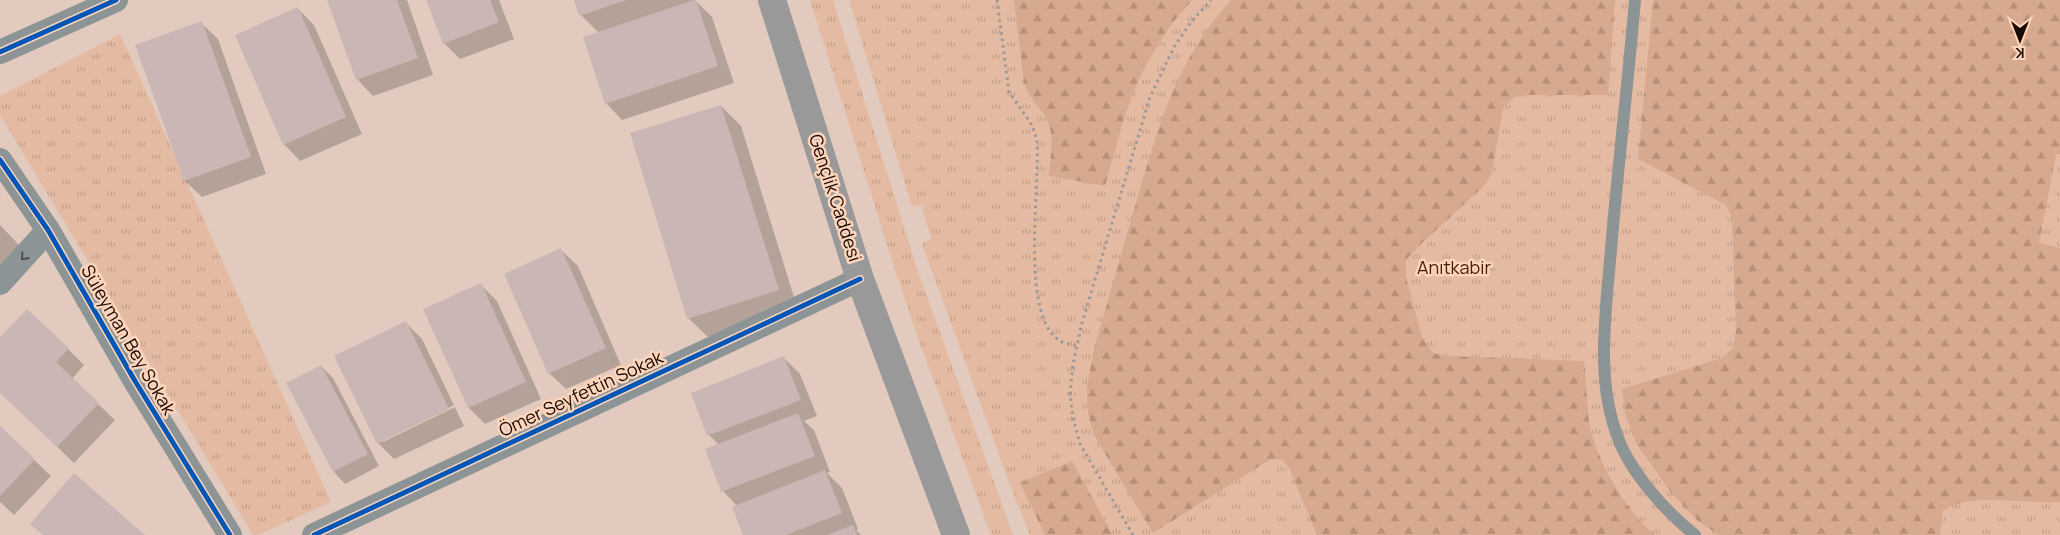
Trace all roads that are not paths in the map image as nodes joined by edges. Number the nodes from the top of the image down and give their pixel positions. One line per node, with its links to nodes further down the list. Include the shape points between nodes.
1 (116, 0): 4 (street)
2 (772, 0): 7 (main road, Gençlik Caddesi)
3 (1635, 0): 12 (lane, via 1606,313 1606,377 1610,410 1629,460 1670,513)
4 (0, 52)
5 (0, 160): 6 (street, Süleyman Bey Sokak)
6 (48, 230): 8 (street, one-way to 8); 9 (street, Süleyman Bey Sokak, via 135,381)
7 (860, 278): 10 (street, Ömer Seyfettin Sokak); 11 (main road, Gençlik Caddesi)
8 (0, 283)
9 (230, 535)
10 (314, 535)
11 (956, 535)
12 (1695, 535)

